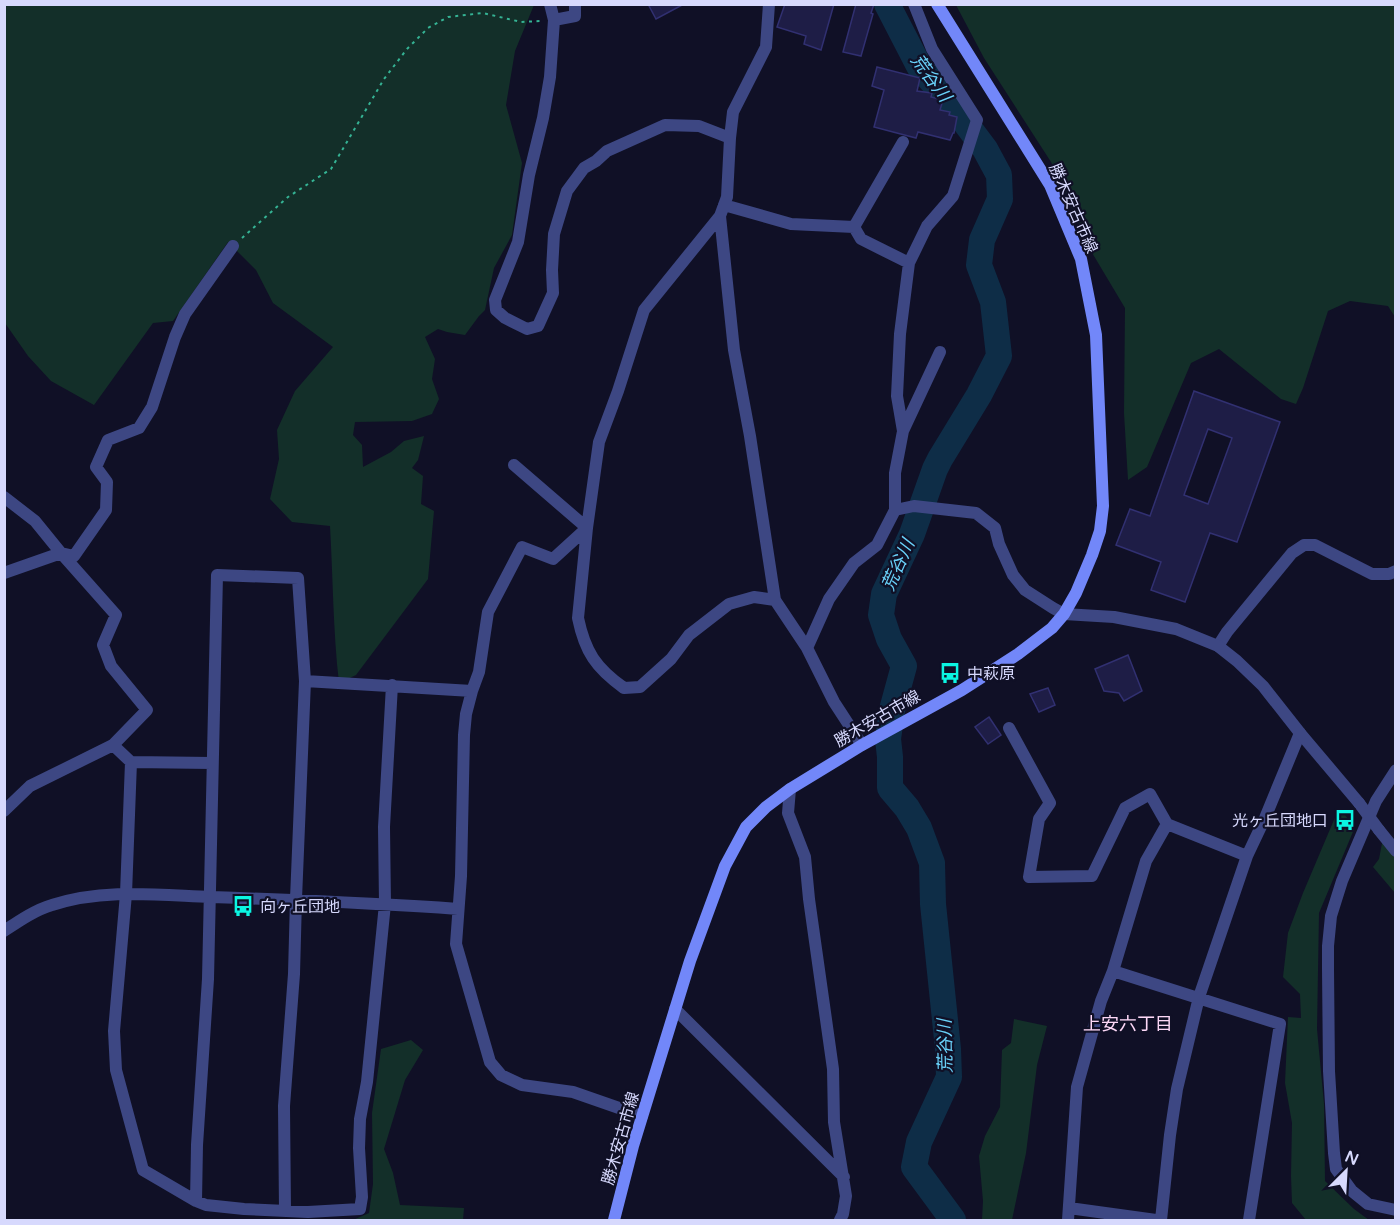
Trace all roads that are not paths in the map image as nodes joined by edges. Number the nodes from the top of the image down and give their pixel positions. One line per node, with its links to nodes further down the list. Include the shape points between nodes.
1 (550, 4): 6 (street)
2 (574, 4): 6 (street, via 575,16)
3 (770, 4): 7 (street, via 766,46 733,112)
4 (914, 4): 12 (street, via 932,49 977,120 953,196 927,226)
5 (938, 4): 23 (main road, 勝木安古市線, via 1050,185 1081,259 1096,335 1103,506 1092,555)
6 (554, 20): 7 (street, via 549,87 519,242 495,300 496,310 505,318 527,329 538,326 545,313 553,293 554,234 567,191 584,168 607,151 665,125 699,126)
7 (730, 138): 9 (street, via 727,197)
8 (903, 142): 10 (street)
9 (722, 211): 10 (street, via 791,224); 18 (street, via 644,310 599,442); 22 (street, via 734,350)
10 (854, 227): 12 (street, via 861,239)
11 (233, 246): 19 (street, via 185,314 152,407 139,428 108,440 96,468 107,482 106,510 74,556)
12 (909, 263): 14 (street, via 897,396)
13 (940, 352): 14 (street)
14 (903, 431): 17 (street, via 895,473)
15 (514, 465): 18 (street)
16 (4, 497): 19 (street, via 35,521)
17 (895, 510): 23 (street, via 914,506 976,513 994,528 1012,575 1025,590); 25 (street, via 877,545 854,563 829,598)
18 (587, 528): 22 (street, via 578,618 597,665 624,688 640,687 671,660 689,635 729,604 754,597); 28 (street, via 553,559 522,547 488,612 479,672)
19 (61, 553): 21 (street); 32 (street, via 116,615 103,645 111,666 147,710)
20 (1395, 571): 24 (street, via 1372,574 1315,545 1304,545 1292,553)
21 (4, 573)
22 (775, 600): 25 (street)
23 (1064, 614): 24 (street, via 1114,616 1176,629); 31 (main road, 勝木安古市線, via 1018,654)
24 (1218, 646): 30 (street, via 1263,686)
25 (807, 648): 31 (street, via 834,702)
26 (304, 681): 27 (street); 34 (street, via 298,578 217,575); 43 (street)
27 (392, 685): 28 (street); 44 (street, via 384,827)
28 (472, 691): 45 (street, via 464,735)
29 (1009, 728): 38 (street, via 1050,803 1039,819 1029,877 1092,876 1125,808 1150,794)
30 (1300, 733): 39 (street, bridge); 40 (street)
31 (867, 742): 36 (main road, 勝木安古市線)
32 (112, 745): 33 (street); 37 (street, via 30,786)
33 (131, 762): 34 (street); 41 (street)
34 (212, 763): 42 (street)
35 (1395, 771): 53 (street, via 1376,801 1342,881 1331,916 1328,946 1329,1071 1336,1168 1352,1191 1368,1204)
36 (790, 789): 49 (main road, 勝木安古市線, via 746,826 736,843); 51 (street, via 788,813 805,857 833,1069 834,1122)
37 (4, 811)
38 (1167, 824): 40 (street); 47 (street, via 1146,861)
39 (1394, 847)
40 (1247, 856): 48 (street)
41 (126, 894): 42 (street); 46 (street, via 90,896 51,905); 52 (street, via 114,1031 116,1070 143,1170)
42 (209, 897): 43 (street); 52 (street)
43 (296, 899): 44 (street); 54 (street, via 284,1106)
44 (385, 904): 45 (street); 54 (street, via 360,1119 360,1209)
45 (458, 909): 50 (street, via 456,944 489,1062 495,1069 522,1085 573,1092)
46 (4, 931)
47 (1113, 971): 48 (street); 55 (street, via 1077,1087)
48 (1198, 997): 59 (street, via 1176,1089); 60 (street, via 1280,1024)
49 (675, 1009): 50 (main road, 勝木安古市線); 51 (street)
50 (642, 1116): 56 (main road, 勝木安古市線)
51 (844, 1177): 57 (street, via 846,1196)
52 (196, 1201): 54 (street)
53 (1395, 1210)
54 (285, 1211)
55 (1069, 1214): 58 (street)
56 (614, 1221)
57 (840, 1221)
58 (1156, 1221)
59 (1161, 1221)
60 (1249, 1221)

